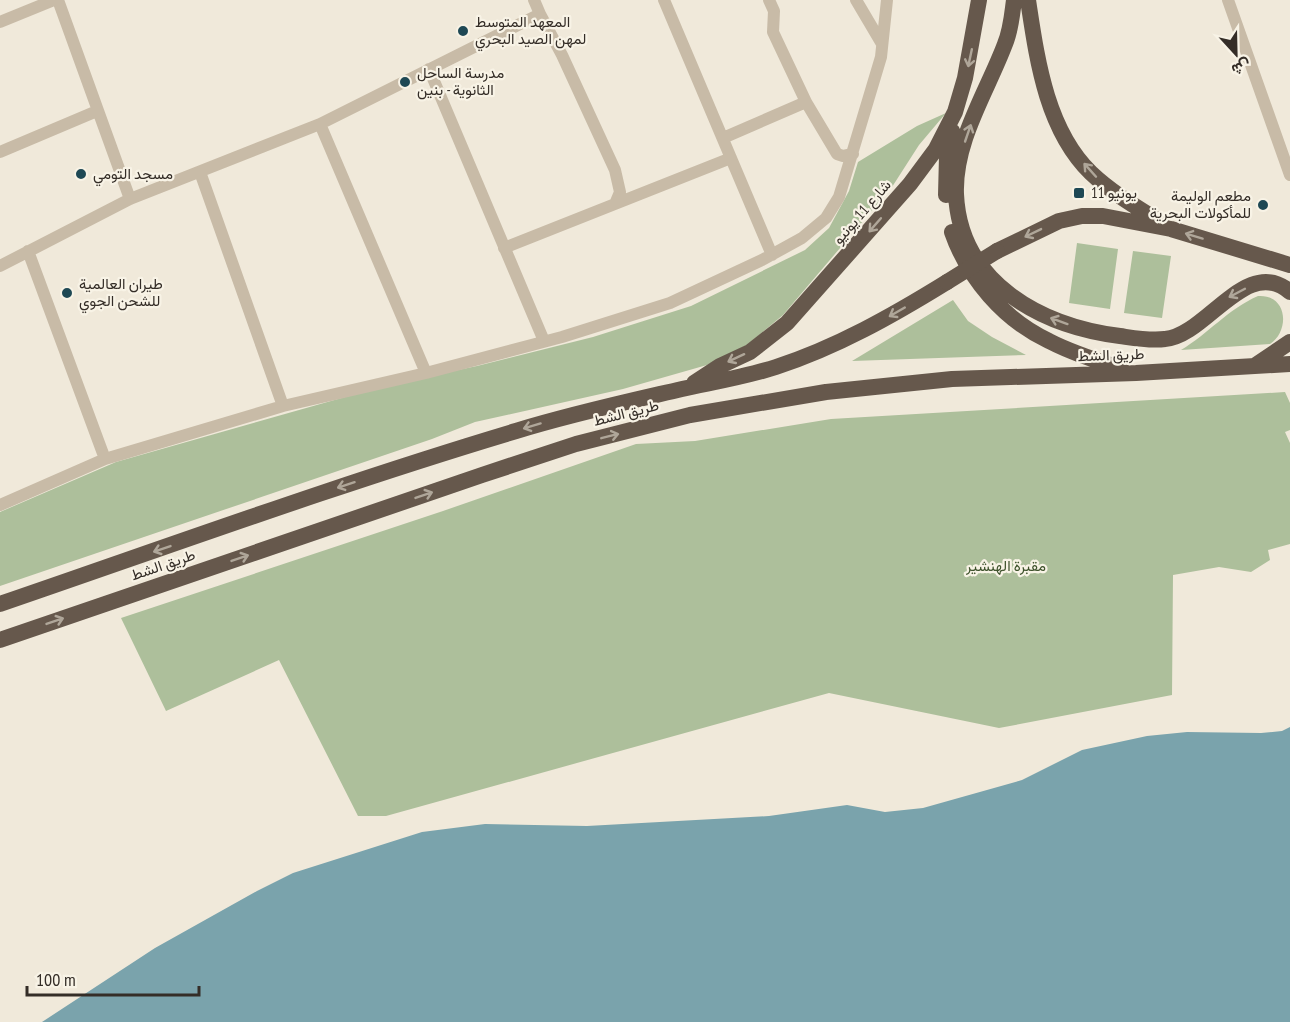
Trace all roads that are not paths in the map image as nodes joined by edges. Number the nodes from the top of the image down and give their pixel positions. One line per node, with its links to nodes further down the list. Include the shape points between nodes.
1 (56, 0): 11 (street); 17 (street)
2 (534, 0): 12 (street)
3 (664, 0): 20 (street)
4 (769, 0): 16 (street, via 774,11 773,32)
5 (856, 0): 14 (street)
6 (887, 0): 14 (street)
7 (980, 0): 18 (highway, شارع 11 يونيو, one-way to 18, via 968,69)
8 (1014, 0): 34 (highway, one-way to 8, via 1275,282 1258,283 1226,300 1186,332 1166,339 1143,339 1089,331 1057,321 1000,289 965,239 956,190 959,159 1006,43)
9 (1028, 0): 28 (highway, one-way to 9, via 1091,173 1072,148 1054,117 1043,82)
10 (1228, 0): 25 (street)
11 (33, 4): 13 (street)
12 (540, 14): 15 (street); 27 (street, via 615,170 620,192)
13 (0, 22)
14 (882, 44): 22 (street)
15 (429, 69): 19 (street); 29 (street)
16 (806, 102): 20 (street); 22 (street, via 837,154)
17 (97, 111): 21 (street); 26 (street)
18 (955, 112): 40 (highway, via 947,156 946,194 958,249 976,280 1016,321 1047,341); 41 (highway, شارع 11 يونيو, one-way to 41, via 936,149 910,184 787,323 750,352)
19 (320, 124): 24 (street); 39 (street)
20 (723, 138): 23 (street)
21 (0, 152)
22 (853, 154): 31 (street, via 826,218)
23 (731, 158): 27 (street); 31 (street)
24 (200, 172): 26 (street); 42 (street)
25 (1290, 175)
26 (130, 199): 30 (street)
27 (615, 204): 29 (street)
28 (1171, 229): 32 (highway, one-way to 28); 41 (highway, طريق الشط, one-way to 41, bridge, via 1126,219 1082,216 1059,221 997,250 851,337 746,376)
29 (504, 248): 35 (street)
30 (28, 251): 33 (street); 43 (street)
31 (772, 255): 35 (street, via 670,303)
32 (1290, 265)
33 (0, 266)
34 (1290, 292)
35 (544, 341): 39 (street)
36 (1290, 342): 38 (highway)
37 (1290, 364): 38 (highway, طريق الشط)
38 (1256, 365): 40 (highway, طريق الشط)
39 (426, 373): 42 (street)
40 (1136, 373): 46 (highway, طريق الشط, one-way to 40, via 576,444 690,415 826,392 952,379)
41 (688, 388): 45 (highway, طريق الشط, one-way to 45, via 575,413 460,448)
42 (283, 406): 43 (street)
43 (105, 459): 44 (street)
44 (0, 505)
45 (0, 604)
46 (0, 640)

